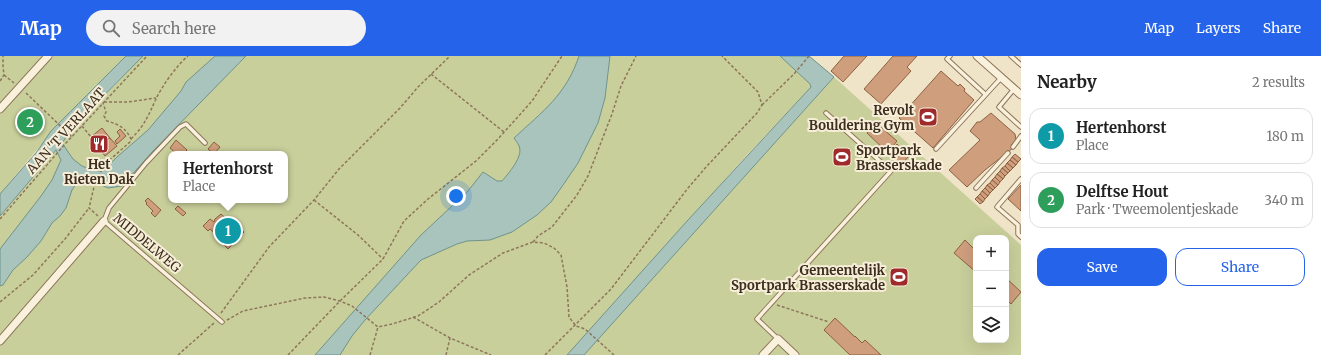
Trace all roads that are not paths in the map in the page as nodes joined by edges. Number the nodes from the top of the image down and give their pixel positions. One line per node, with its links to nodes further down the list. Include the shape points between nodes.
1 (48, 56): 10 (street)
2 (950, 56): 8 (lane, via 948,59)
3 (978, 56): 6 (street)
4 (1011, 56): 5 (lane)
5 (1021, 65)
6 (1001, 78): 7 (street); 8 (lane)
7 (1014, 89): 9 (street); 12 (lane, via 999,107)
8 (985, 94): 16 (lane)
9 (1021, 95)
10 (0, 109)
11 (826, 113): 23 (lane, via 891,171 758,319)
12 (1021, 127)
13 (1021, 136): 15 (lane)
14 (205, 142): 20 (lane, via 186,124 180,127 109,208)
15 (1012, 147)
16 (936, 149)
17 (1008, 153): 19 (lane)
18 (1021, 179): 21 (lane, via 997,207 1018,225 1018,234)
19 (976, 188)
20 (104, 221): 22 (lane, MIDDELWEG); 24 (street, MIDDELWEG)
21 (1021, 237)
22 (222, 322)
23 (778, 339): 25 (street); 26 (street)
24 (0, 341)
25 (763, 355)
26 (795, 355)

